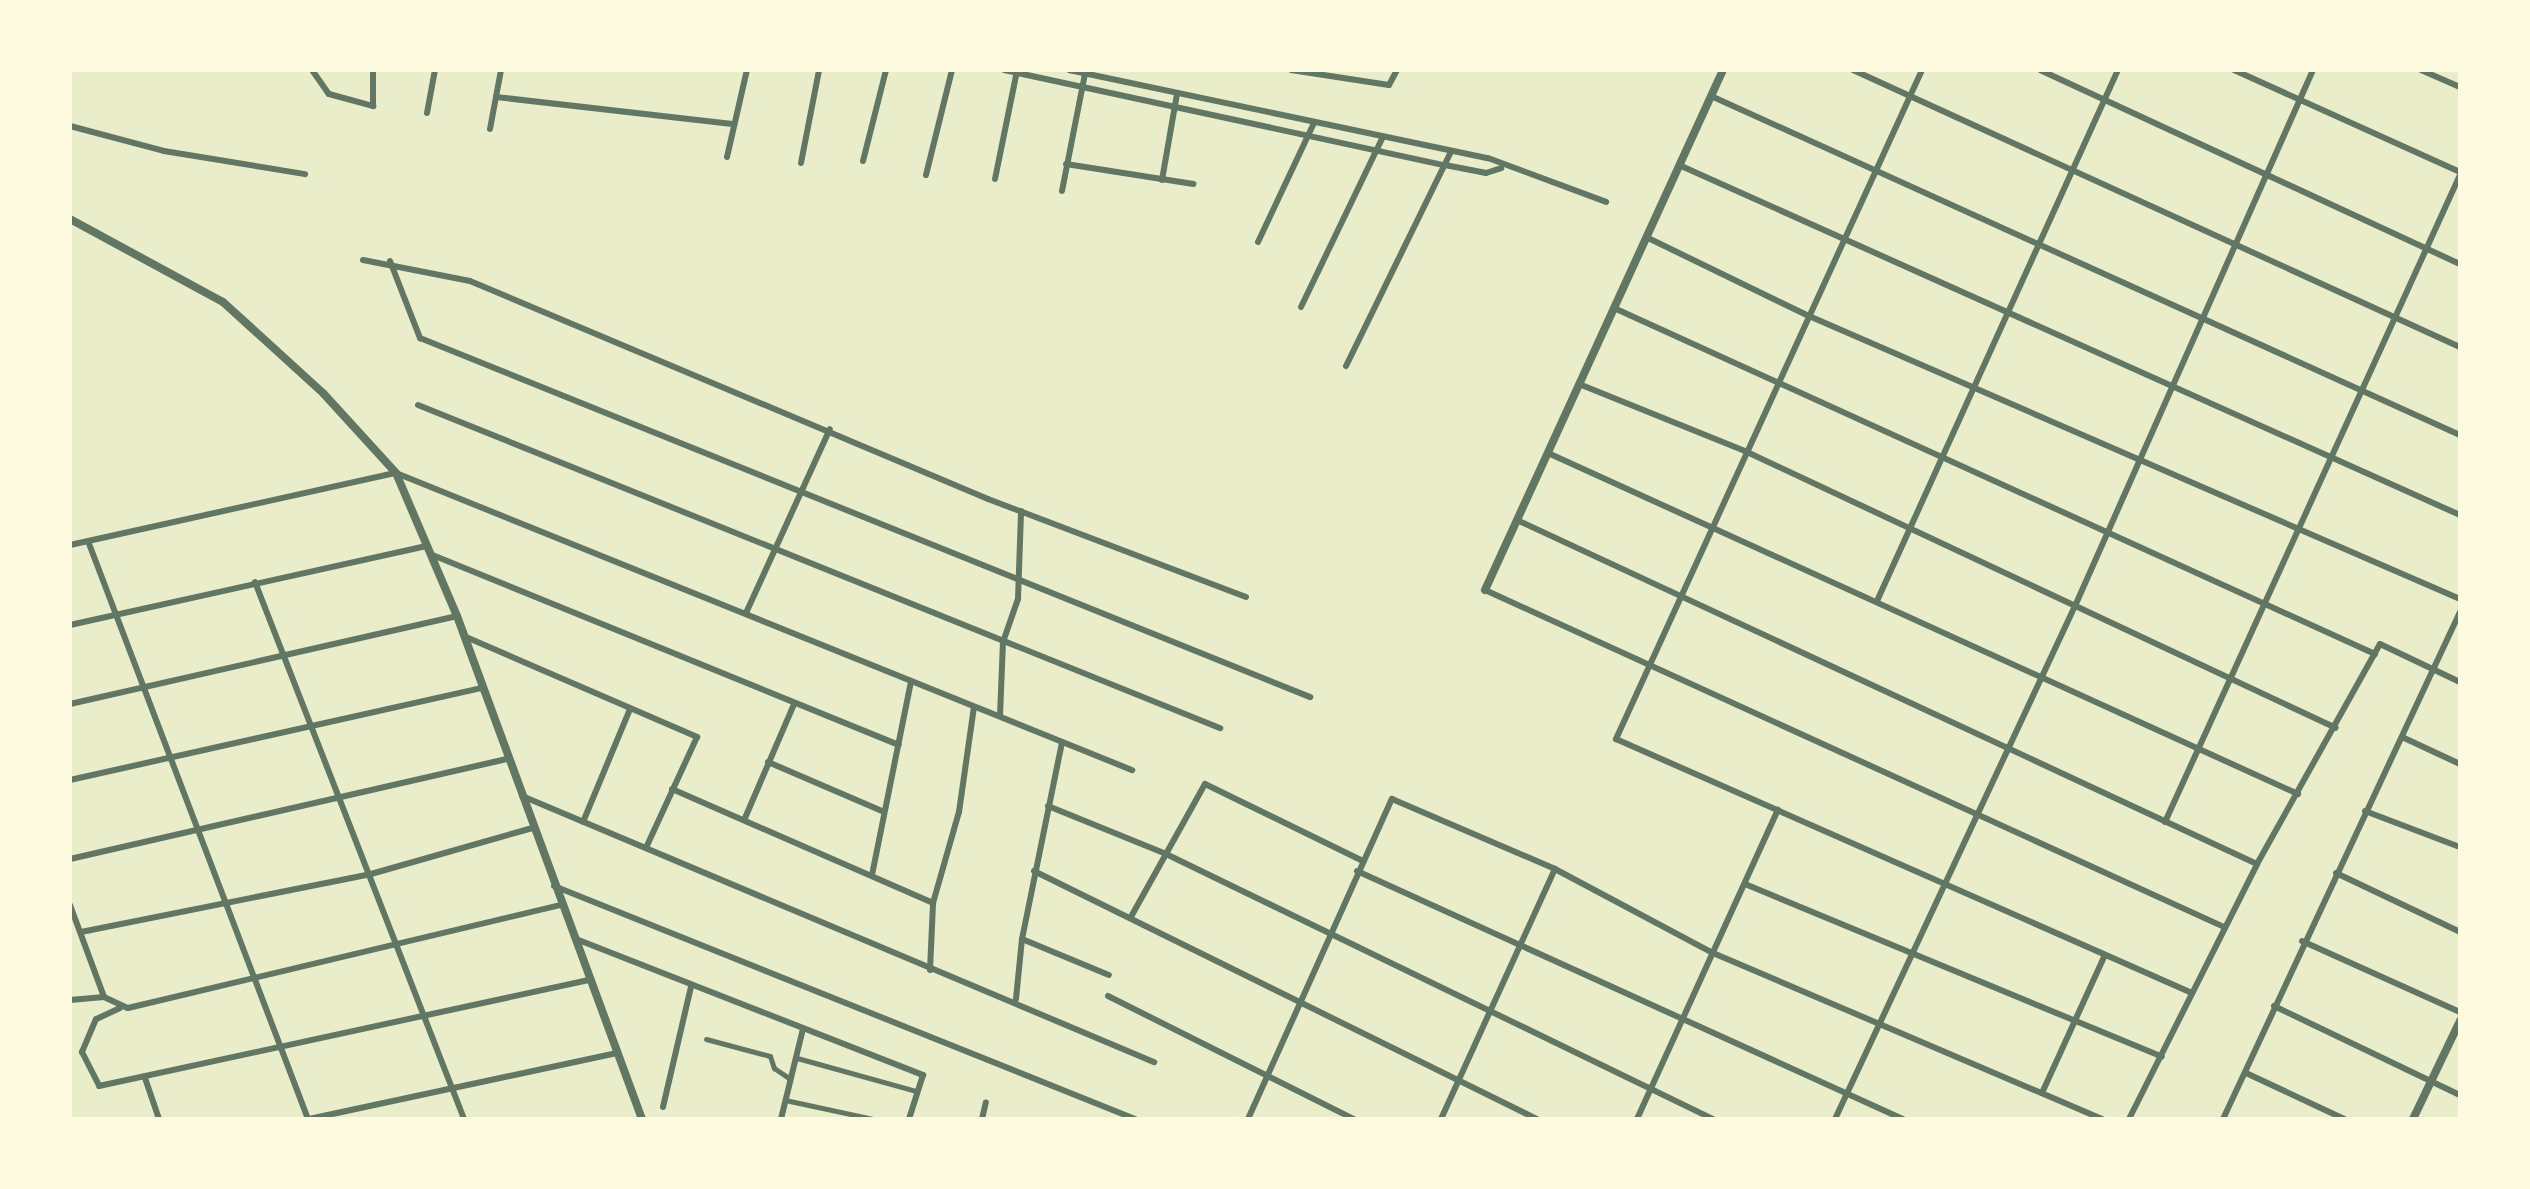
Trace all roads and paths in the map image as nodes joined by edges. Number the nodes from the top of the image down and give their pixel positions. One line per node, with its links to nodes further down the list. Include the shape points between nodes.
1 (312, 70): 2 (street, via 329,94 373,106)
2 (373, 70)
3 (435, 70): 33 (street)
4 (500, 70): 28 (street)
5 (748, 70): 35 (street)
6 (819, 70): 45 (street)
7 (886, 70): 44 (street)
8 (952, 70): 54 (street)
9 (1004, 70): 21 (street)
10 (1068, 70): 22 (street)
11 (1291, 70): 12 (street, via 1390,85)
12 (1397, 70)
13 (1723, 70): 26 (street)
14 (1852, 70): 27 (street)
15 (1922, 70): 27 (street)
16 (2040, 70): 29 (street)
17 (2118, 70): 29 (street)
18 (2234, 70): 30 (street)
19 (2313, 70): 30 (street)
20 (2422, 70): 24 (street)
21 (1017, 71): 23 (street); 56 (street)
22 (1085, 74): 23 (street); 25 (street)
23 (1080, 86): 31 (street); 46 (street)
24 (2460, 86)
25 (1177, 94): 31 (street); 32 (street)
26 (1711, 96): 48 (street); 51 (street)
27 (1910, 96): 50 (street); 51 (street)
28 (496, 97): 35 (street); 38 (street)
29 (2104, 100): 50 (street); 55 (street)
30 (2300, 100): 53 (street); 55 (street)
31 (1174, 104): 34 (street); 57 (street)
32 (1252, 110): 34 (street); 37 (street)
33 (428, 113)
34 (1248, 121): 39 (street)
35 (734, 124): 43 (street)
36 (70, 126): 52 (street, via 164,151)
37 (1313, 126): 39 (street); 40 (street)
38 (490, 129)
39 (1307, 137): 41 (street); 64 (street)
40 (1382, 139): 41 (street); 42 (street)
41 (1376, 151): 47 (street); 71 (street)
42 (1451, 152): 47 (street); 49 (street, via 1488,158)
43 (727, 157)
44 (864, 162)
45 (801, 163)
46 (1066, 164): 57 (street); 59 (street)
47 (1444, 165): 49 (street); 78 (street)
48 (1679, 166): 62 (street); 63 (street)
49 (1501, 168): 60 (street)
50 (2072, 170): 65 (street); 66 (street)
51 (1876, 171): 63 (street); 66 (street)
52 (304, 174)
53 (2460, 174): 67 (street)
54 (926, 175)
55 (2267, 175): 65 (street); 67 (street)
56 (996, 179)
57 (1162, 180): 58 (street)
58 (1194, 184)
59 (1062, 191)
60 (1606, 202)
61 (70, 220): 92 (street, via 223,302)
62 (1646, 238): 72 (street); 74 (street)
63 (1844, 239): 73 (street); 74 (street)
64 (1258, 242)
65 (2236, 245): 75 (street); 76 (street)
66 (2038, 246): 73 (street); 75 (street)
67 (2427, 249): 70 (street); 76 (street)
68 (363, 260): 69 (street)
69 (390, 262): 85 (street, via 470,281); 93 (street, via 420,338)
70 (2460, 264)
71 (1301, 307)
72 (1614, 308): 79 (street); 80 (street)
73 (2008, 313): 81 (street); 82 (street)
74 (1809, 316): 79 (street); 82 (street)
75 (2204, 316): 81 (street); 83 (street)
76 (2396, 318): 77 (street); 83 (street)
77 (2460, 347)
78 (1346, 366)
79 (1779, 382): 88 (street); 89 (street)
80 (1579, 384): 87 (street); 88 (street)
81 (2172, 387): 90 (street); 91 (street)
82 (1974, 388): 89 (street); 91 (street)
83 (2364, 392): 86 (street); 90 (street)
84 (418, 405): 104 (street)
85 (830, 429): 93 (street); 94 (street)
86 (2460, 436)
87 (1548, 452): 96 (street); 97 (street)
88 (1747, 452): 97 (street); 98 (street)
89 (1942, 456): 98 (street); 100 (street)
90 (2334, 459): 95 (street); 99 (street)
91 (2140, 460): 99 (street); 100 (street)
92 (396, 473): 101 (street); 103 (street); 115 (street)
93 (804, 489): 104 (street); 105 (street)
94 (1021, 511): 105 (street); 108 (street)
95 (2460, 516)
96 (1517, 520): 107 (street); 109 (street)
97 (1714, 525): 109 (street); 111 (street)
98 (1910, 529): 111 (street); 112 (street)
99 (2302, 530): 110 (street); 113 (street)
100 (2108, 532): 112 (street); 113 (street)
101 (88, 542): 102 (street); 116 (street)
102 (70, 545)
103 (427, 550): 106 (street); 117 (street); 133 (street)
104 (776, 552): 115 (street); 120 (street)
105 (1017, 578): 120 (street, via 1014,616); 131 (street)
106 (255, 582): 116 (street); 121 (street)
107 (1485, 590): 123 (street)
108 (1246, 597)
109 (1680, 598): 123 (street); 143 (street)
110 (2460, 599)
111 (1878, 600): 125 (street)
112 (2074, 606): 125 (street); 126 (street)
113 (2269, 606): 122 (street); 126 (street)
114 (2460, 612): 124 (street)
115 (746, 613): 127 (street)
116 (114, 615): 118 (street); 129 (street)
117 (457, 616): 119 (street); 121 (street)
118 (70, 625)
119 (463, 636): 130 (street); 135 (street)
120 (1003, 642): 136 (street); 138 (street)
121 (286, 653): 129 (street); 137 (street)
122 (2374, 654): 124 (street, via 2380,644); 139 (street)
123 (1648, 668): 156 (street, via 1616,739); 158 (street)
124 (2434, 669): 128 (street); 140 (street)
125 (2042, 676): 143 (street); 144 (street)
126 (2233, 680): 139 (street); 144 (street)
127 (911, 681): 134 (street); 142 (street)
128 (2460, 682)
129 (143, 687): 132 (street); 145 (street)
130 (480, 688): 137 (street); 146 (street)
131 (1310, 697)
132 (70, 704)
133 (794, 704): 142 (street); 147 (street)
134 (974, 706): 136 (street); 181 (street, via 959,812)
135 (630, 709): 151 (street, via 697,737); 161 (street)
136 (1000, 716): 141 (street)
137 (312, 723): 145 (street); 154 (street)
138 (1220, 728)
139 (2336, 728): 152 (street)
140 (2402, 736): 148 (street); 159 (street)
141 (1062, 742): 149 (street); 155 (street)
142 (899, 745): 157 (street)
143 (2008, 749): 158 (street); 162 (street)
144 (2200, 749): 152 (street); 162 (street)
145 (169, 756): 150 (street); 163 (street)
146 (506, 759): 153 (street); 154 (street)
147 (768, 762): 157 (street); 160 (street)
148 (2460, 764)
149 (1132, 770)
150 (70, 780)
151 (672, 789): 160 (street); 166 (street)
152 (2298, 794): 170 (street)
153 (521, 796): 161 (street); 164 (street)
154 (341, 798): 163 (street); 175 (street)
155 (1048, 806): 167 (street); 172 (street)
156 (1778, 810): 177 (street); 178 (street)
157 (884, 812): 176 (street)
158 (1978, 812): 178 (street); 185 (street)
159 (2366, 812): 165 (street); 174 (street)
160 (744, 818): 176 (street)
161 (584, 822): 166 (street)
162 (2165, 822): 170 (street)
163 (196, 827): 168 (street); 180 (street)
164 (532, 828): 175 (street); 179 (street)
165 (2460, 847)
166 (646, 848): 197 (street)
167 (1166, 854): 169 (street, via 1205,784); 184 (street); 188 (street)
168 (70, 859)
169 (1361, 860): 171 (street, via 1392,799); 173 (street)
170 (2257, 864): 185 (street)
171 (1555, 869): 193 (street); 194 (street)
172 (1034, 871): 184 (street); 190 (street)
173 (1357, 871): 188 (street); 193 (street)
174 (2336, 873): 187 (street); 191 (street)
175 (371, 874): 180 (street); 192 (street)
176 (872, 876): 181 (street)
177 (1745, 884): 194 (street); 195 (street)
178 (1945, 884): 195 (street); 196 (street)
179 (552, 885): 183 (street); 247 (street)
180 (229, 900): 186 (street); 199 (street)
181 (933, 903): 197 (street)
182 (70, 904): 186 (street)
183 (560, 905): 189 (street); 192 (street)
184 (1132, 915): 207 (street)
185 (2224, 926): 202 (street)
186 (81, 932): 204 (street)
187 (2460, 932)
188 (1329, 936): 207 (street); 210 (street)
189 (573, 938): 200 (street); 201 (street)
190 (1022, 939): 198 (street); 206 (street)
191 (2302, 941): 208 (street); 211 (street)
192 (398, 943): 199 (street); 212 (street)
193 (1522, 943): 210 (street); 214 (street)
194 (1713, 953): 214 (street); 216 (street)
195 (1912, 953): 213 (street); 216 (street)
196 (2105, 955): 202 (street); 213 (street)
197 (930, 970): 206 (street)
198 (1109, 975)
199 (257, 978): 209 (street); 219 (street)
200 (589, 980): 212 (street); 220 (street)
201 (691, 987): 217 (street); 238 (street)
202 (2190, 992): 221 (street)
203 (1108, 996): 225 (street)
204 (104, 997): 205 (street); 209 (street)
205 (70, 1000)
206 (1016, 1000): 223 (street)
207 (1299, 1002): 225 (street); 228 (street)
208 (2274, 1006): 224 (street); 229 (street)
209 (124, 1008): 226 (street, via 96,1019 82,1052 99,1086)
210 (1493, 1010): 228 (street); 232 (street)
211 (2460, 1012)
212 (427, 1014): 219 (street); 230 (street)
213 (2075, 1020): 221 (street); 234 (street)
214 (1682, 1021): 232 (street); 233 (street)
215 (2460, 1021): 229 (street)
216 (1879, 1024): 233 (street); 234 (street)
217 (803, 1029): 222 (street); 231 (street, via 923,1076)
218 (706, 1039): 227 (street, via 770,1056)
219 (284, 1047): 226 (street); 240 (street)
220 (617, 1053): 230 (street); 242 (street)
221 (2162, 1057): 257 (street)
222 (797, 1058): 227 (street); 231 (street)
223 (1154, 1062)
224 (2246, 1073): 258 (street); 259 (street)
225 (1266, 1075): 248 (street); 249 (street)
226 (145, 1078): 239 (street)
227 (789, 1078): 236 (street)
228 (1458, 1080): 250 (street); 251 (street)
229 (2431, 1080): 235 (street); 260 (street)
230 (452, 1089): 240 (street); 241 (street)
231 (916, 1091): 245 (street)
232 (1651, 1091): 252 (street); 253 (street)
233 (1846, 1094): 254 (street); 255 (street)
234 (2042, 1094): 256 (street)
235 (2460, 1095)
236 (785, 1100): 243 (street); 244 (street)
237 (986, 1102): 246 (street)
238 (663, 1107)
239 (159, 1119)
240 (308, 1119)
241 (464, 1119)
242 (642, 1119)
243 (781, 1119)
244 (874, 1119)
245 (909, 1119)
246 (982, 1119)
247 (1135, 1119)
248 (1248, 1119)
249 (1354, 1119)
250 (1441, 1119)
251 (1537, 1119)
252 (1637, 1119)
253 (1713, 1119)
254 (1834, 1119)
255 (1903, 1119)
256 (2102, 1119)
257 (2129, 1119)
258 (2223, 1119)
259 (2344, 1119)
260 (2412, 1119)

